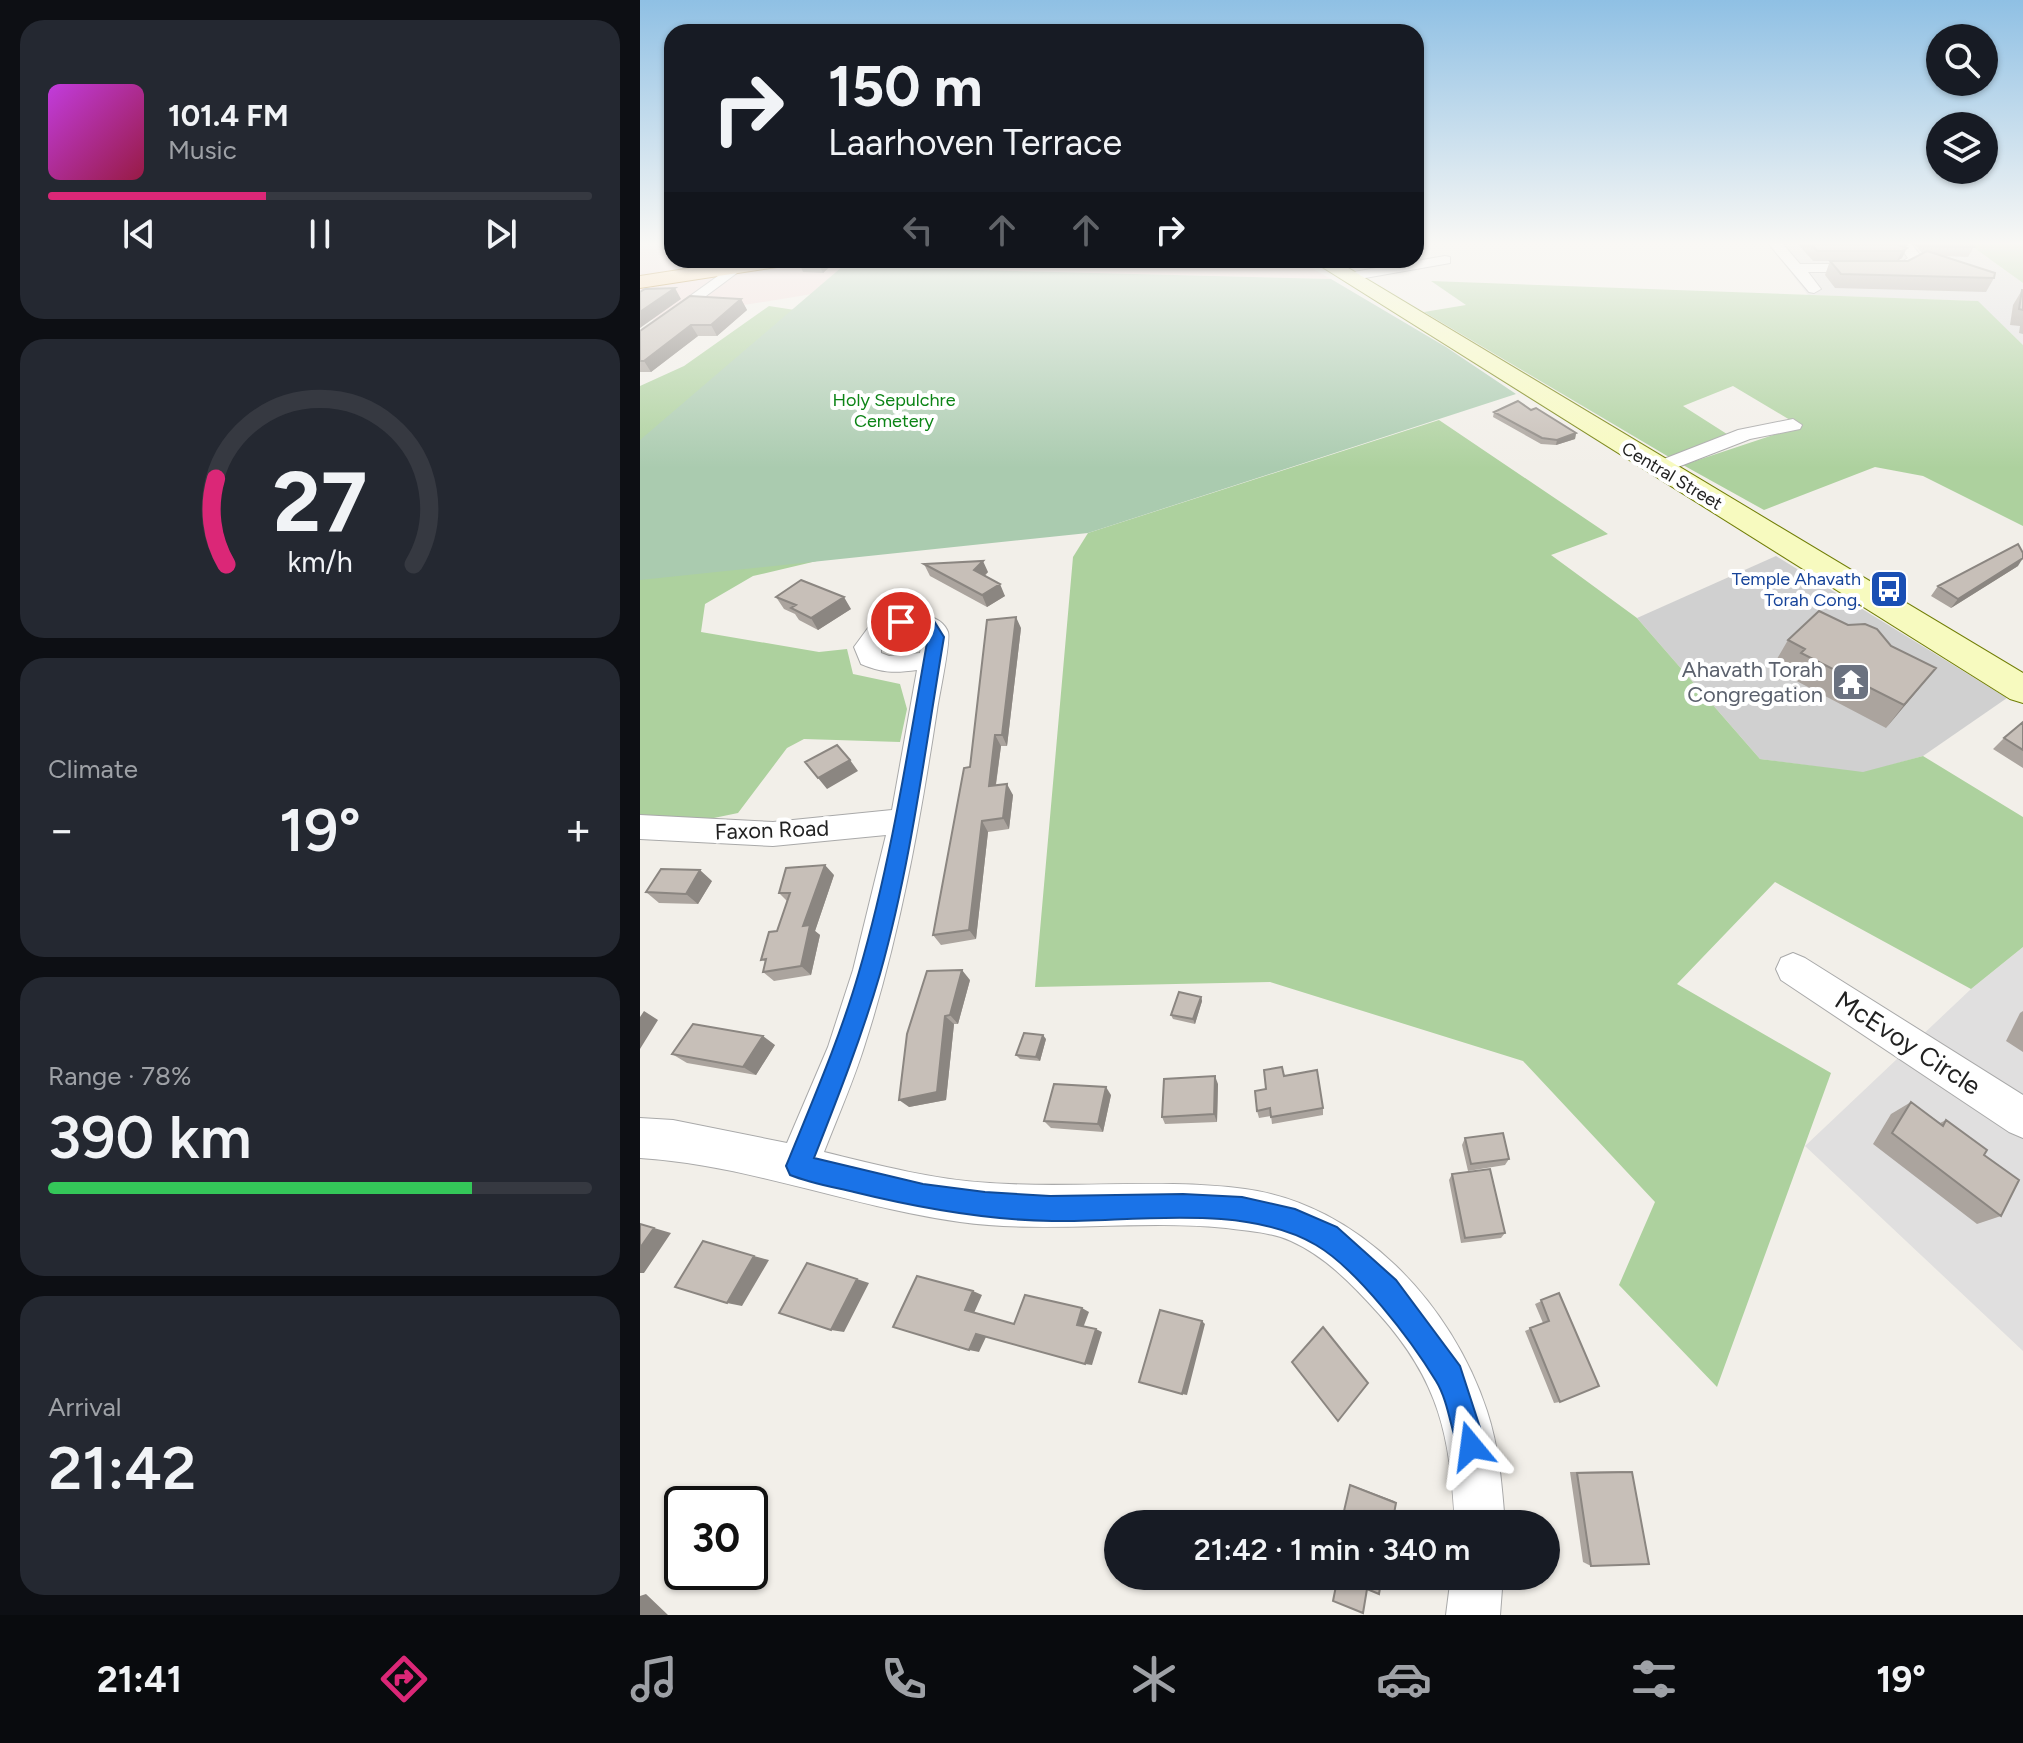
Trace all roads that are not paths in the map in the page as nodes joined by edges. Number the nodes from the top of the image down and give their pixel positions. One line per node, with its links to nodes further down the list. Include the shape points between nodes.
1 (670, 317): 3 (street)
2 (1414, 317): 5 (main road, Central Street)
3 (640, 340)
4 (1793, 425): 5 (street, via 1745,434)
5 (1658, 468): 7 (main road, Central Street)
6 (932, 660): 8 (street)
7 (2023, 690)
8 (905, 821): 9 (street, Faxon Road, via 773,834); 13 (street, via 870,970 846,1047)
9 (640, 827)
10 (1793, 969): 11 (street, McEvoy Circle)
11 (2023, 1118)
12 (640, 1138): 13 (street)
13 (798, 1166): 14 (street, via 923,1197 985,1204 1242,1209 1286,1218 1327,1237 1387,1289 1450,1376 1477,1470)
14 (1479, 1510)
15 (1476, 1590): 16 (street)
16 (1473, 1615)

